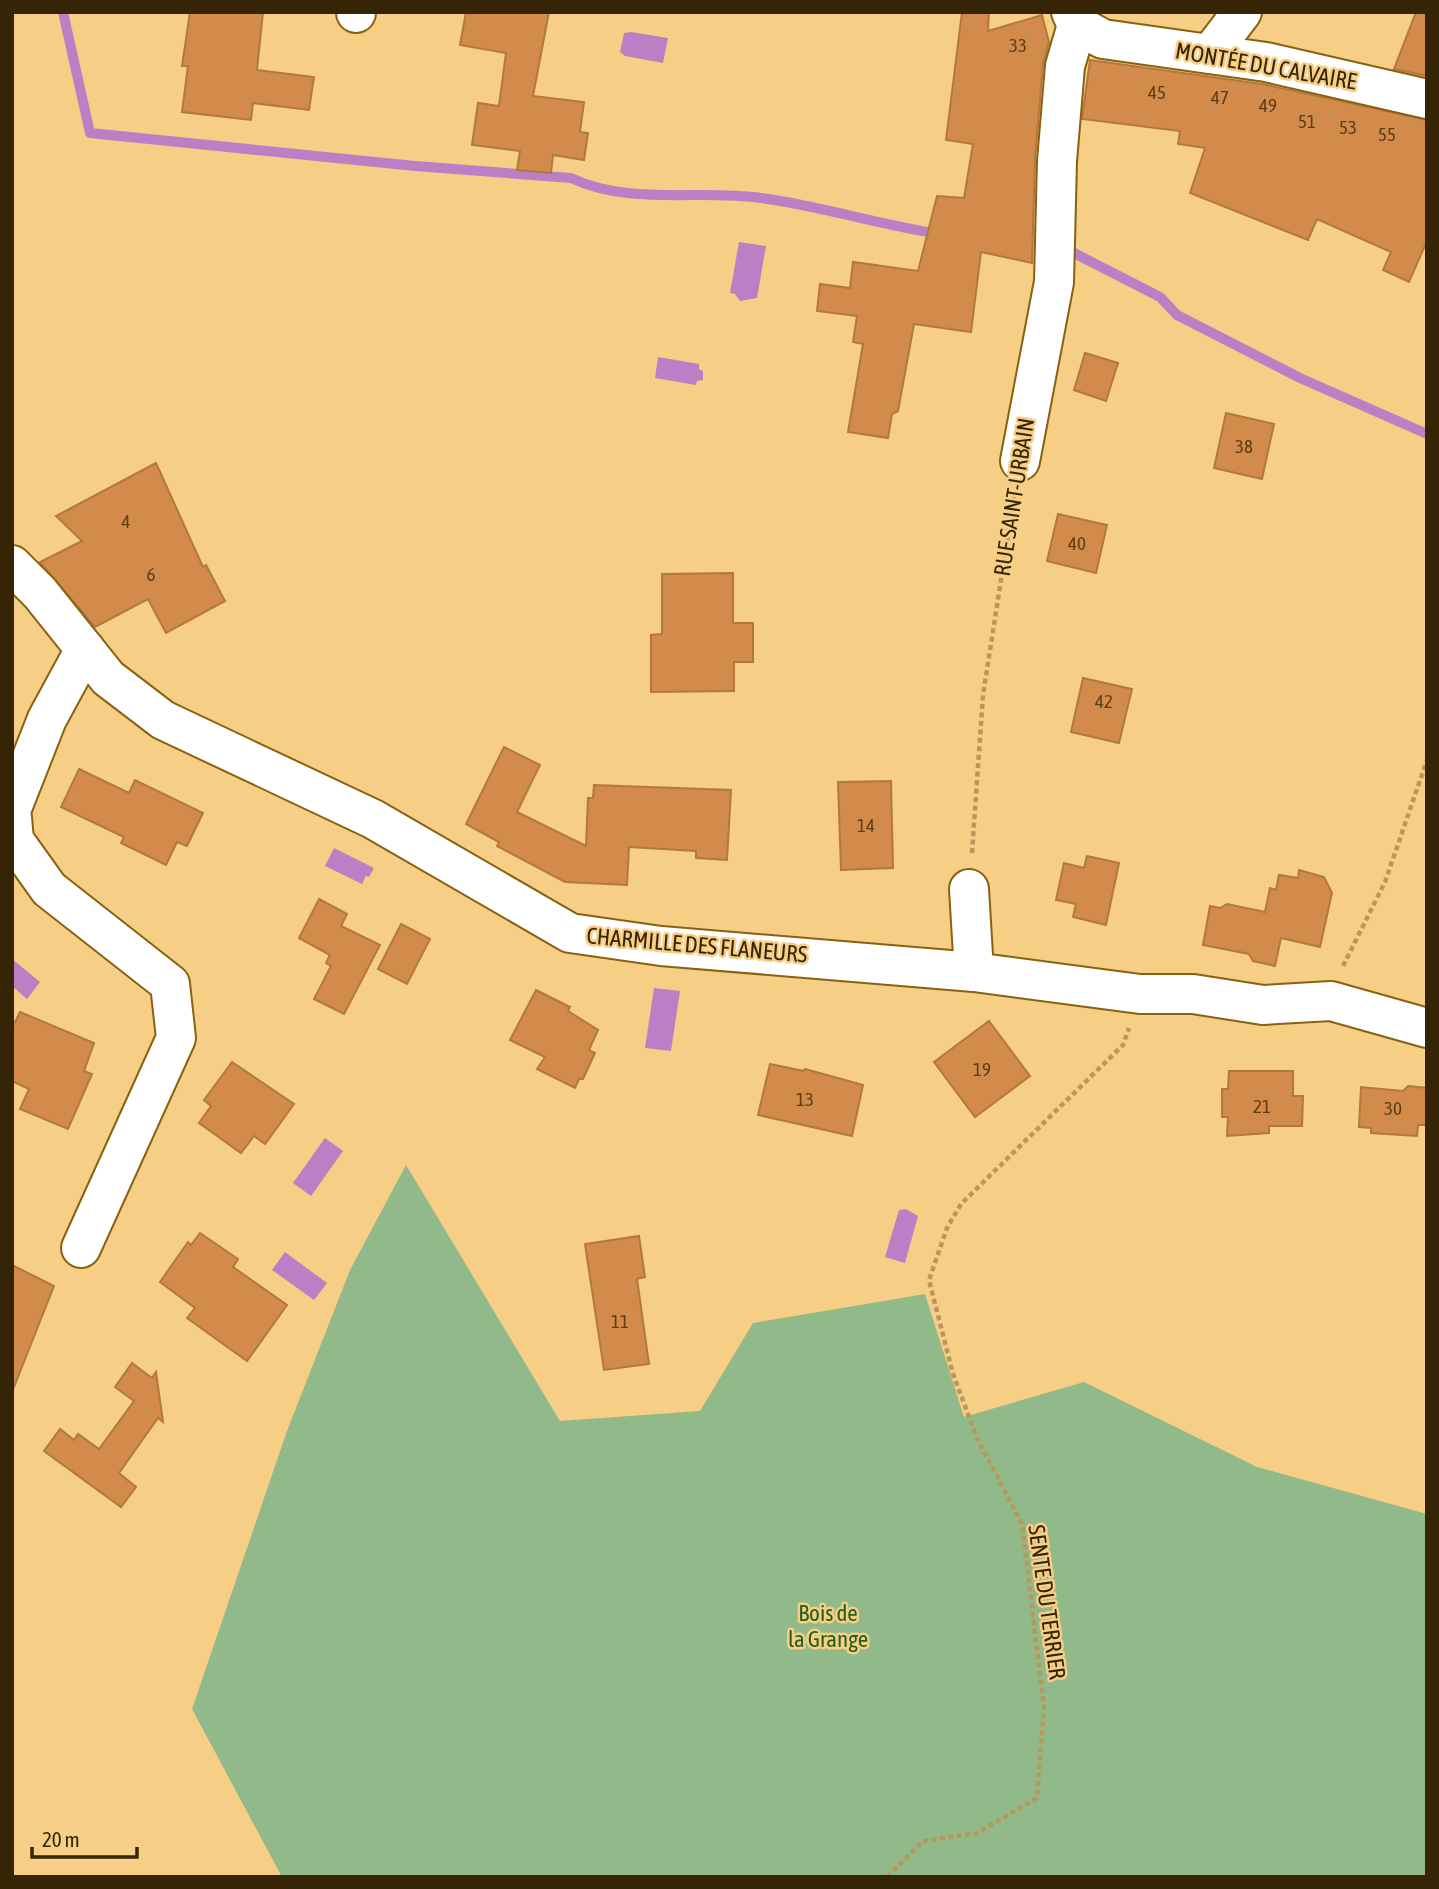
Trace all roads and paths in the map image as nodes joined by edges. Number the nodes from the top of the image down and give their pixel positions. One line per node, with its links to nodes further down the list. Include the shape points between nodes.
1 (1242, 12): 3 (street)
2 (1084, 26): 3 (street, MONTÉE DU CALVAIRE); 5 (street, RUE SAINT-URBAIN, via 1065,66 1054,282)
3 (1210, 54): 4 (street, MONTÉE DU CALVAIRE, via 1266,62)
4 (1427, 99)
5 (1020, 461): 11 (path, RUE SAINT-URBAIN, via 983,695)
6 (12, 565): 7 (street, CHARMILLE DES FLANEURS)
7 (85, 649): 9 (street, via 47,719); 12 (street, CHARMILLE DES FLANEURS, via 108,678 163,720 373,818 570,933 662,946)
8 (1427, 760): 13 (path, via 1385,882)
9 (12, 808)
10 (12, 818): 16 (street, via 14,840 50,889 170,984 176,1038)
11 (969, 889): 12 (street)
12 (974, 972): 14 (street, CHARMILLE DES FLANEURS)
13 (1336, 986): 14 (street, CHARMILLE DES FLANEURS, via 1263,1005 1193,994); 15 (street, CHARMILLE DES FLANEURS)
14 (1140, 995): 17 (path, SENTE DU TERRIER, via 1123,1045 961,1204 935,1256 929,1280 953,1374 977,1438 1022,1524 1044,1707 1037,1798 977,1833 923,1841)
15 (1427, 1028)
16 (81, 1248)
17 (887, 1877)

